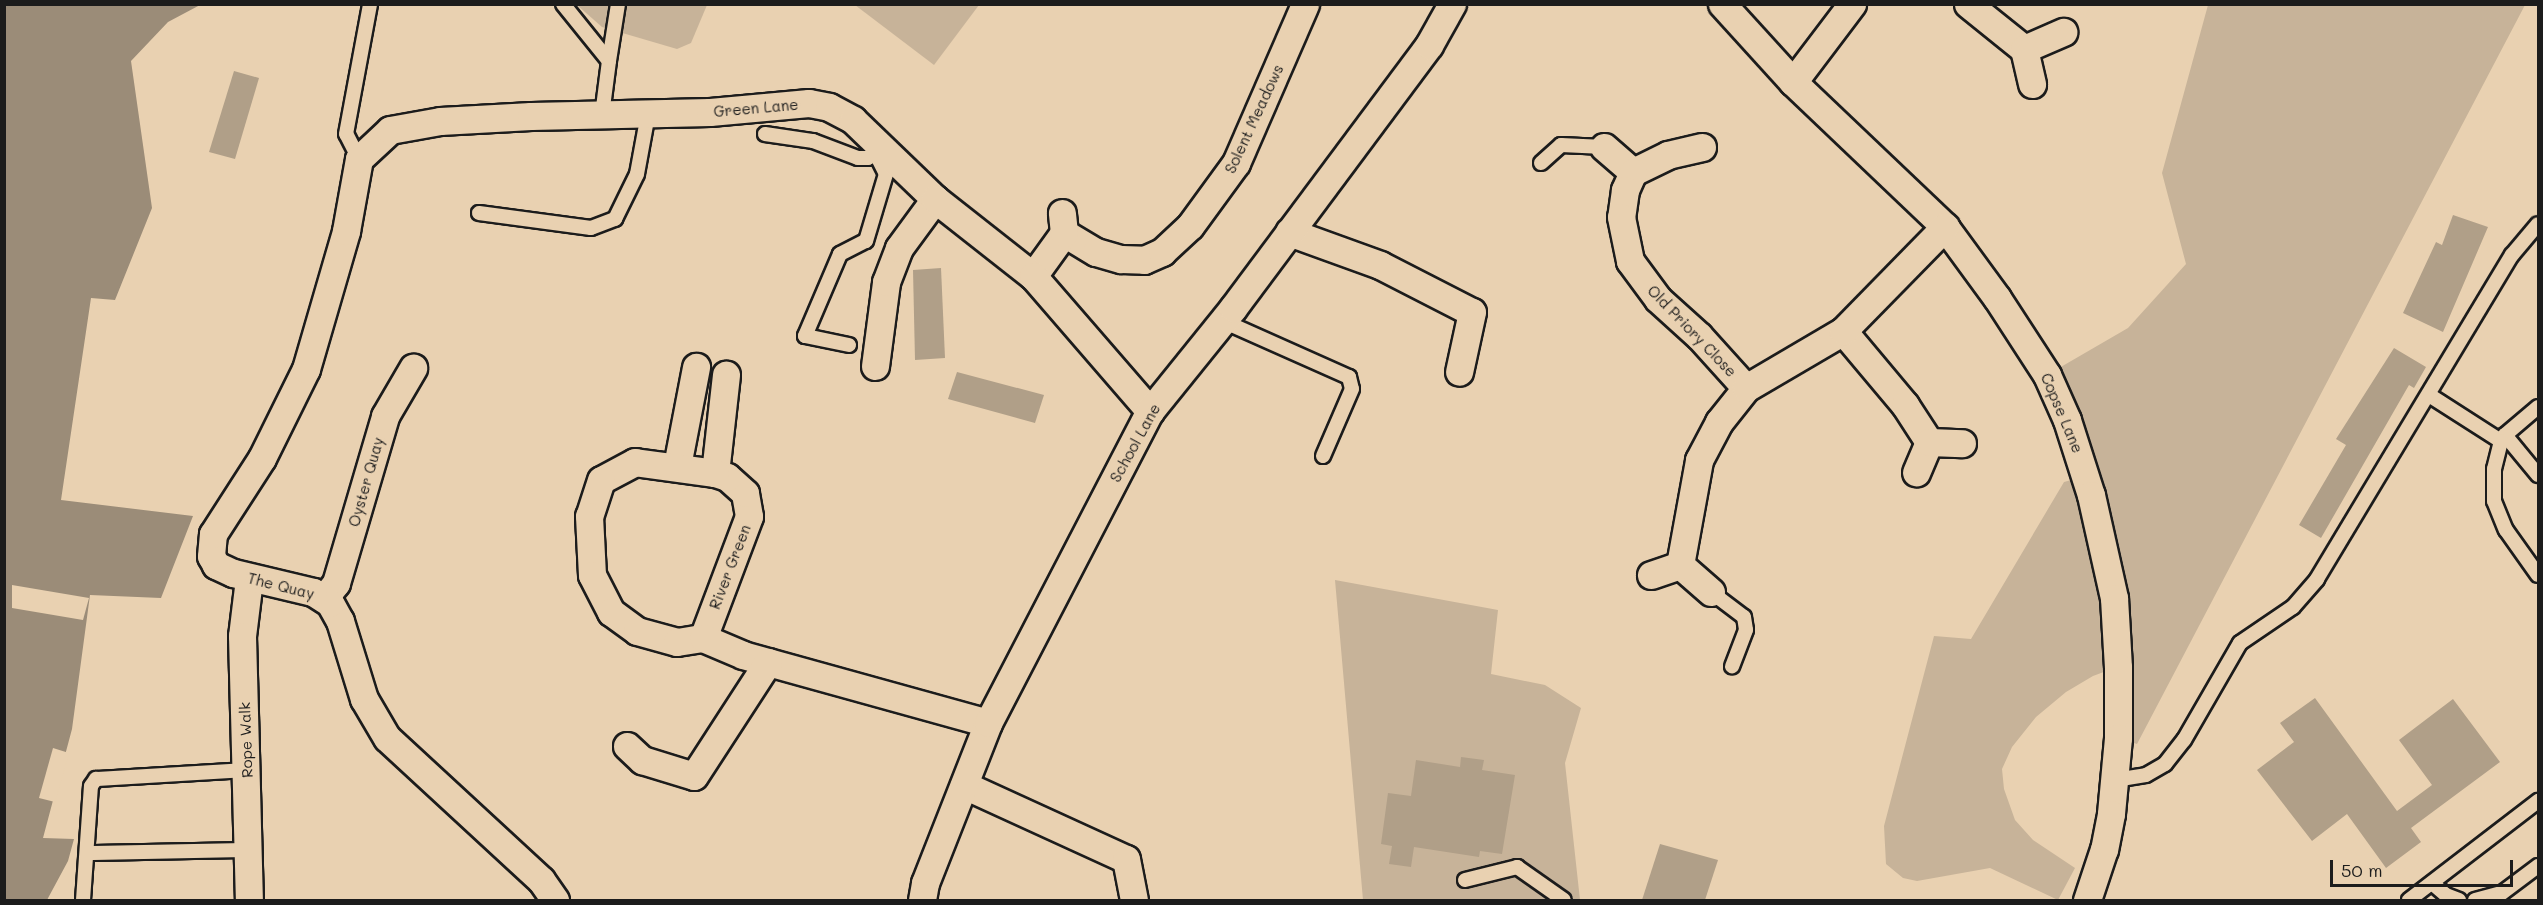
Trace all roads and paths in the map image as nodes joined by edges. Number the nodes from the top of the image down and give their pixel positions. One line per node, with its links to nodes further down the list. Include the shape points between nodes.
1 (370, 4): 20 (lane, via 346,134)
2 (563, 4): 11 (lane)
3 (618, 4): 11 (lane)
4 (1305, 4): 28 (street, Solent Meadows, via 1236,163 1190,226 1162,252 1144,260 1096,252 1063,223)
5 (1452, 4): 27 (street, School Lane, via 1429,45)
6 (1722, 4): 12 (street, Copse Lane)
7 (1852, 4): 12 (street)
8 (1968, 4): 10 (street)
9 (2063, 32): 10 (street)
10 (2024, 49): 13 (street)
11 (609, 61): 15 (lane)
12 (1793, 82): 26 (street, Copse Lane)
13 (2032, 84)
14 (648, 114): 15 (street, Green Lane); 19 (street, Green Lane, via 809,103 830,107 853,120); 24 (lane, via 637,174 615,219 591,228)
15 (602, 115): 20 (street, Green Lane, via 440,121 390,130)
16 (765, 134): 19 (lane, via 813,141 858,158)
17 (1604, 147): 21 (lane, via 1561,145); 22 (street)
18 (1702, 147): 22 (street, via 1668,155)
19 (879, 150): 23 (street, Green Lane); 31 (lane, via 885,174 867,241 840,254 805,336)
20 (359, 159): 52 (street, The Quay, via 346,231 306,369 262,458 210,545 216,564)
21 (1541, 163)
22 (1633, 172): 37 (street, Old Priory Close, via 1625,190 1621,217 1630,261 1658,299 1699,336)
23 (935, 199): 28 (street, Green Lane); 32 (street, via 899,248 886,282)
24 (479, 213)
25 (2538, 224): 38 (lane, via 2512,255)
26 (1945, 227): 30 (street, Old Priory Close); 61 (street, Copse Lane, via 2047,375 2080,454 2114,598 2118,678)
27 (1290, 232): 29 (street, School Lane); 35 (street, via 1380,265 1472,312)
28 (1033, 276): 40 (street, Green Lane)
29 (1223, 321): 40 (street, School Lane); 44 (lane, via 1348,377 1352,389)
30 (1843, 331): 37 (street, Old Priory Close); 42 (street, via 1905,405)
31 (849, 345)
32 (875, 366)
33 (696, 367): 45 (street)
34 (413, 368): 54 (street, Oyster Quay, via 385,416 336,583)
35 (1459, 372)
36 (726, 375): 47 (street)
37 (1746, 388): 49 (street, Old Priory Close, via 1719,422 1699,460)
38 (2429, 395): 41 (lane); 61 (lane, via 2317,579 2293,607 2240,643 2175,754 2155,772)
39 (2538, 407): 41 (lane)
40 (1150, 411): 58 (street, School Lane)
41 (2503, 438): 48 (lane); 51 (lane, via 2494,469 2494,501 2506,530)
42 (1929, 442): 43 (street); 46 (street)
43 (1962, 443)
44 (1323, 456)
45 (677, 466): 47 (street, River Green); 55 (street, River Green, via 635,462 601,480 589,516 592,576 611,612 637,631 677,642)
46 (1916, 472)
47 (715, 473): 55 (street, River Green, via 727,477 745,493 749,516)
48 (2538, 475)
49 (1680, 565): 50 (street); 53 (street)
50 (1651, 575)
51 (2538, 575)
52 (249, 579): 54 (street, The Quay, via 297,587); 60 (street, Rope Walk, via 242,636)
53 (1711, 592): 57 (lane, via 1744,617 1746,630)
54 (324, 598): 71 (street, The Quay, via 335,609 364,699 387,738 541,880)
55 (703, 638): 56 (street, River Green)
56 (768, 662): 58 (street, River Green); 59 (street, via 694,776 642,760)
57 (1732, 666)
58 (988, 723): 62 (street, School Lane)
59 (627, 746)
60 (248, 770): 64 (street, Rope Walk); 65 (lane, via 96,779 91,786)
61 (2115, 780): 75 (street, Copse Lane, via 2104,849)
62 (964, 785): 72 (street, School Lane); 73 (street, via 1126,859)
63 (2538, 801): 68 (lane)
64 (250, 850): 65 (lane); 70 (street, Rope Walk)
65 (88, 853): 69 (lane)
66 (2538, 866): 78 (lane, via 2502,894)
67 (1465, 880): 74 (lane, via 1517,867)
68 (2432, 883): 76 (lane); 77 (lane, via 2445,895)
69 (82, 900)
70 (249, 900)
71 (555, 900)
72 (922, 900)
73 (1134, 900)
74 (1564, 900)
75 (2087, 900)
76 (2409, 900)
77 (2459, 900)
78 (2475, 900)

